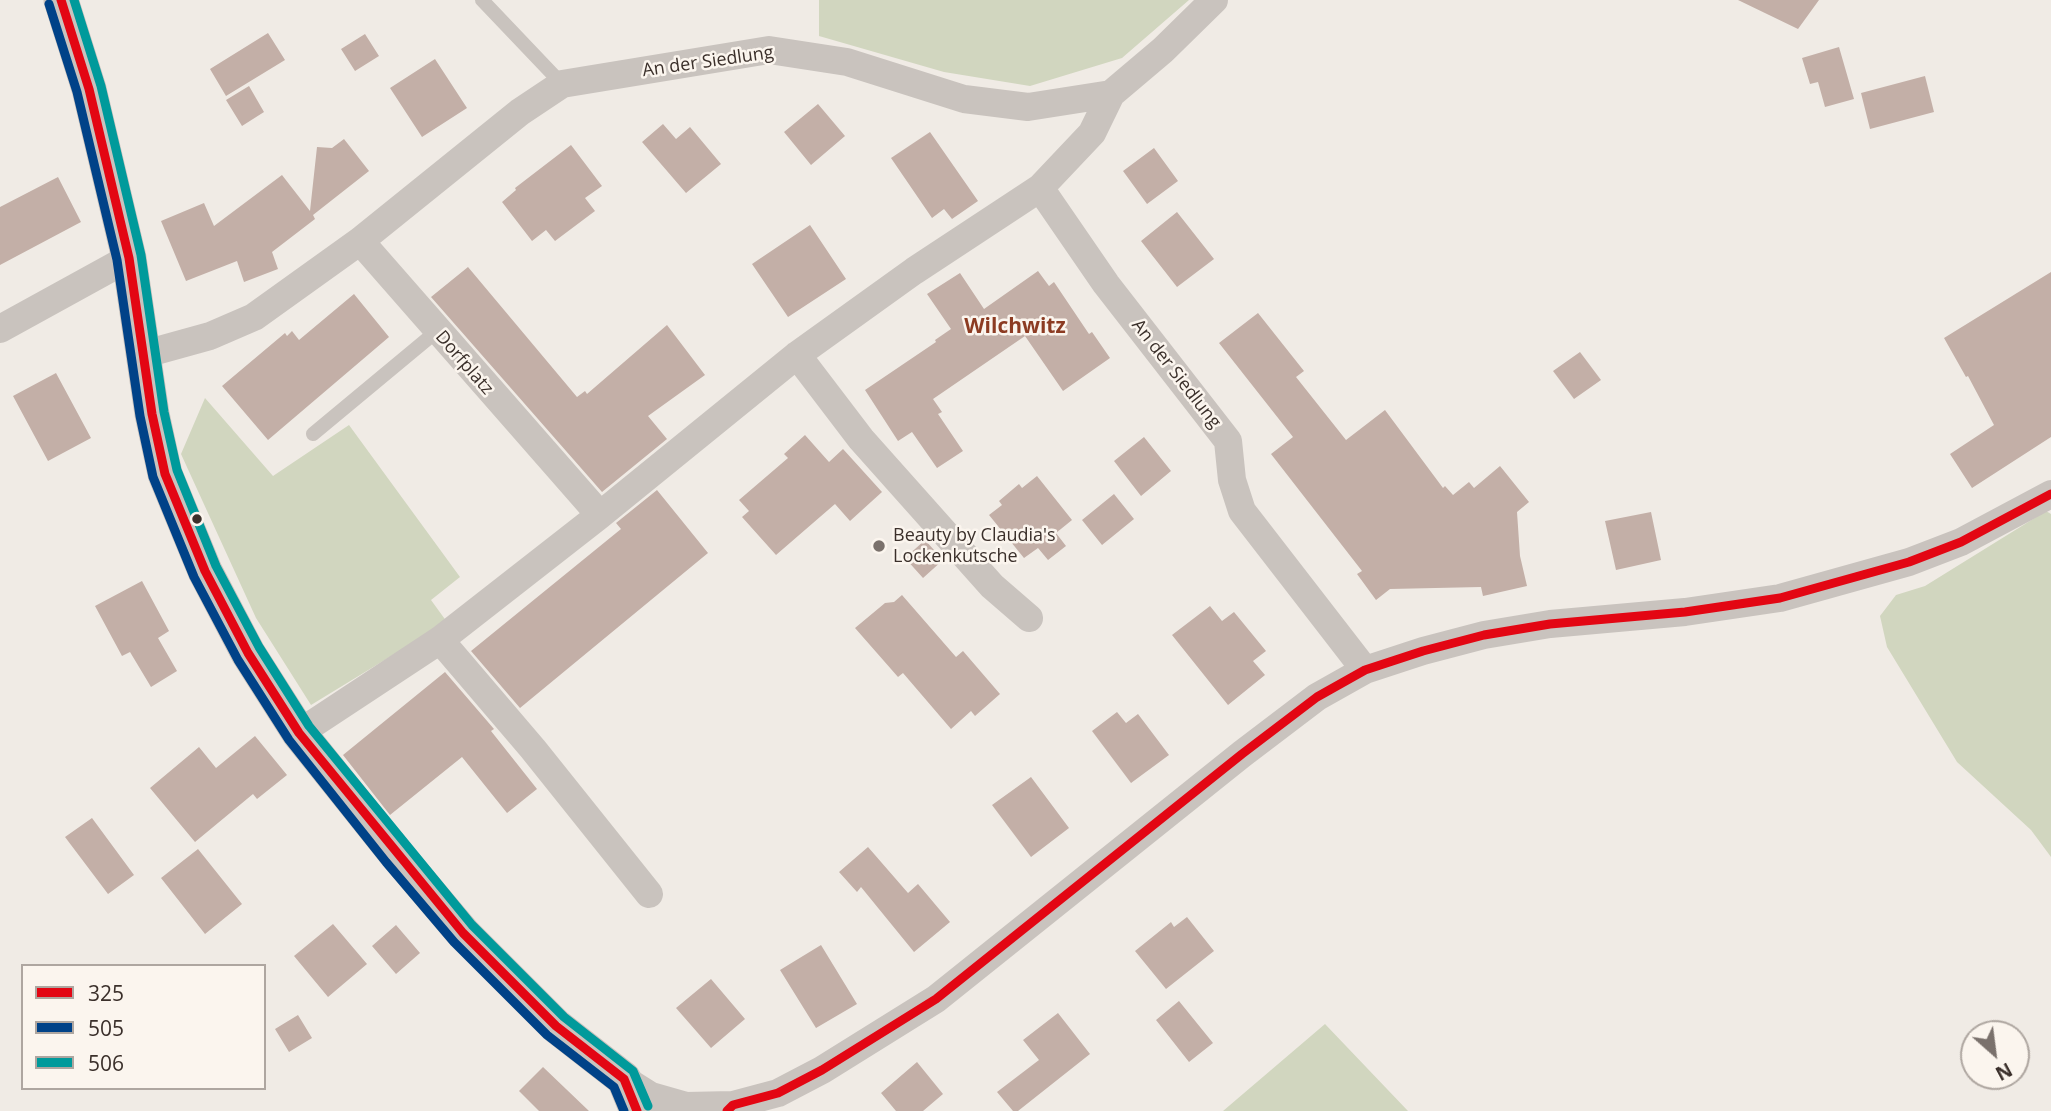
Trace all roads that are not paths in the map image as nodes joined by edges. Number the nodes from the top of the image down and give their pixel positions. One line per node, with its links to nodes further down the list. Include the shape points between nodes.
1 (61, 0): 8 (street, via 89,89)
2 (482, 0): 4 (lane)
3 (1214, 0): 5 (street)
4 (562, 84): 5 (street, An der Siedlung, via 769,50 847,62 964,99 1028,107); 7 (street, An der Siedlung, via 520,112)
5 (1111, 93): 6 (street, via 1092,134)
6 (1040, 188): 12 (street); 18 (street, An der Siedlung, via 1106,284 1227,441 1242,511)
7 (360, 241): 10 (street, Dorfplatz); 11 (street, via 254,317 210,336)
8 (129, 258): 9 (street); 11 (street)
9 (0, 329)
10 (436, 331): 13 (lane); 15 (street, Dorfplatz)
11 (145, 354): 19 (street, via 165,474 181,517 248,653)
12 (797, 355): 15 (street); 16 (street, via 861,439 992,586)
13 (313, 435)
14 (2051, 494): 18 (street, via 1961,542 1909,562 1780,598 1484,635)
15 (600, 516): 17 (street)
16 (1029, 618)
17 (440, 640): 19 (street); 20 (street)
18 (1365, 670): 22 (street, via 1317,697 1253,746 936,999 822,1070 778,1093)
19 (299, 733): 21 (street, via 463,933 556,1026)
20 (649, 894)
21 (624, 1079): 22 (street, via 651,1096 686,1106); 23 (street)
22 (730, 1108)
23 (637, 1111)

